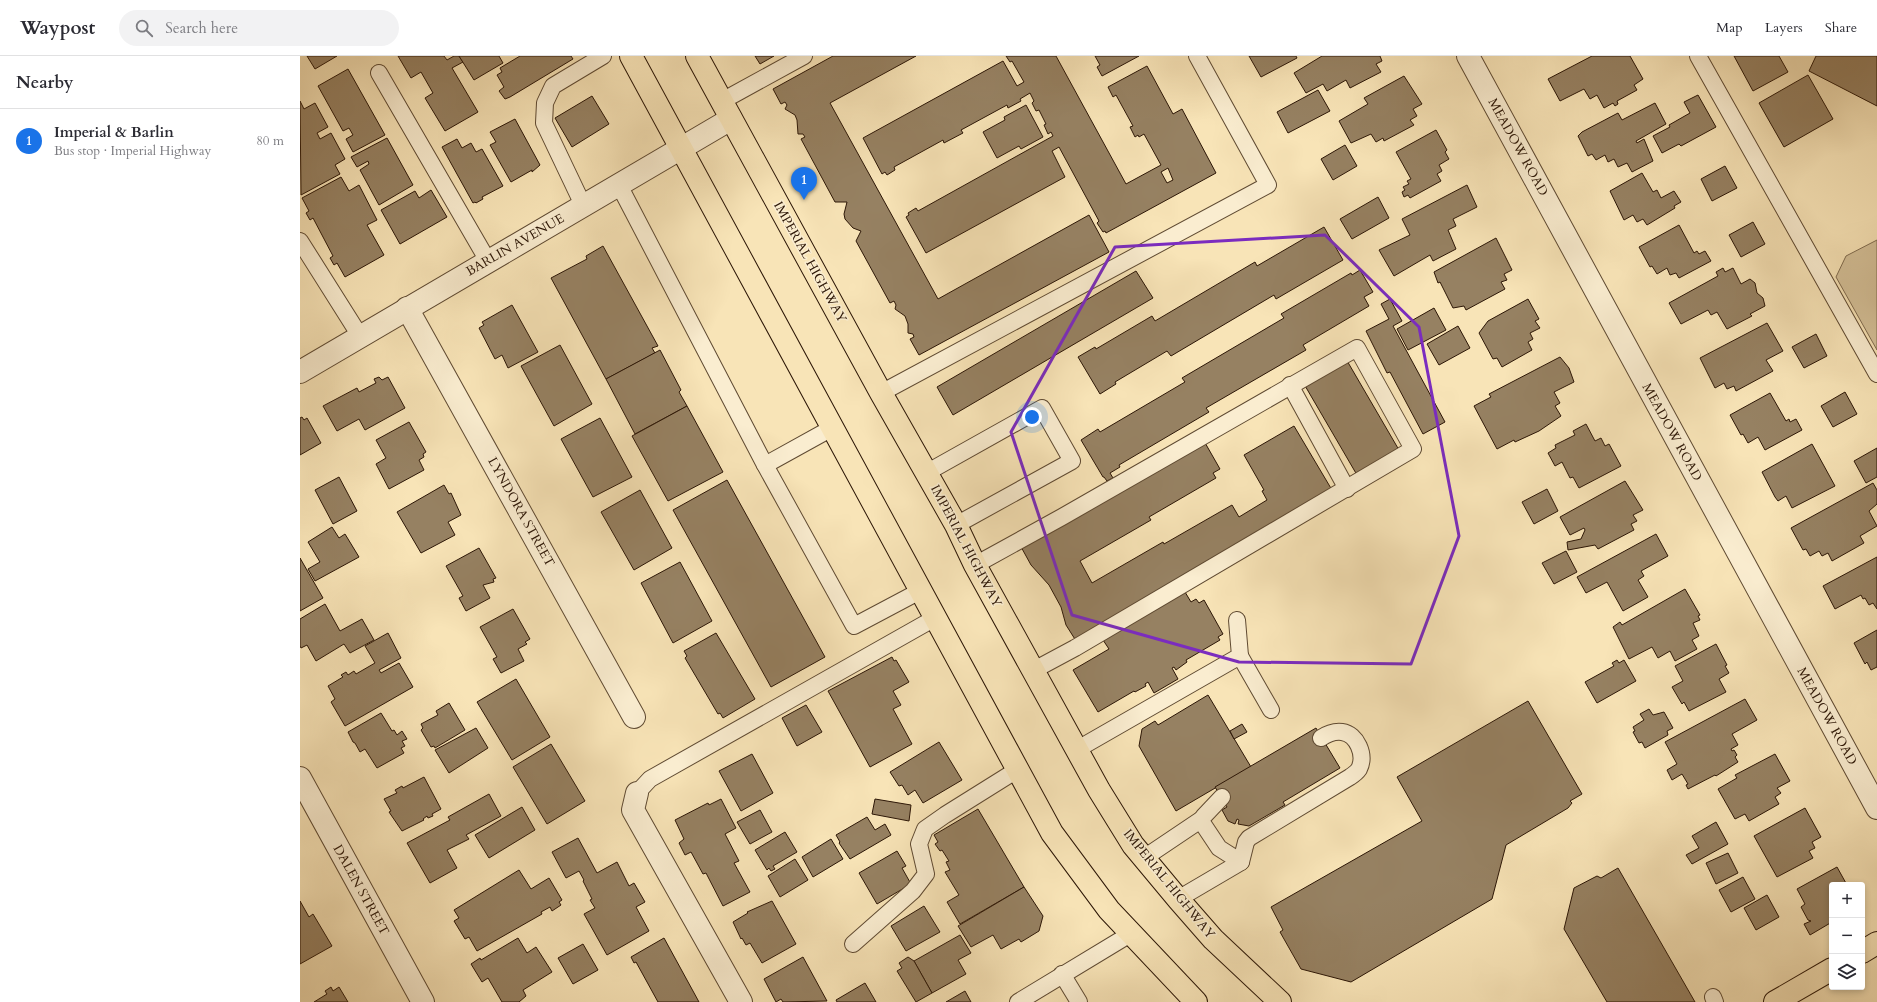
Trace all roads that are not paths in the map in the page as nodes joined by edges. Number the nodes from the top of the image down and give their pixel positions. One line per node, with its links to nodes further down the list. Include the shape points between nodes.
1 (603, 56): 12 (lane, via 553,86 545,103 544,123)
2 (631, 56): 10 (main road)
3 (697, 56): 9 (main road, IMPERIAL HIGHWAY)
4 (804, 56): 9 (lane)
5 (1198, 56): 20 (lane, via 1268,185)
6 (1468, 56): 40 (street, MEADOW ROAD)
7 (1698, 56): 18 (lane)
8 (379, 73): 14 (lane)
9 (727, 110): 10 (street, BARLIN AVENUE); 20 (main road, IMPERIAL HIGHWAY)
10 (681, 147): 11 (street, BARLIN AVENUE); 21 (main road)
11 (619, 185): 12 (street, BARLIN AVENUE); 22 (lane)
12 (583, 205): 14 (street, BARLIN AVENUE)
13 (300, 241): 16 (lane)
14 (488, 261): 15 (street, BARLIN AVENUE)
15 (407, 308): 16 (street, BARLIN AVENUE); 33 (street, LYNDORA STREET)
16 (360, 336): 17 (street, BARLIN AVENUE)
17 (300, 372)
18 (1877, 374)
19 (1290, 385): 24 (lane); 24 (lane, via 1357,348 1413,449); 26 (lane)
20 (881, 393): 23 (main road, IMPERIAL HIGHWAY)
21 (832, 428): 22 (lane); 27 (main road)
22 (765, 465): 27 (lane, via 854,626)
23 (926, 473): 25 (main road, IMPERIAL HIGHWAY); 25 (lane, via 1042,408 1072,461)
24 (1347, 489): 31 (lane)
25 (956, 525): 26 (main road, IMPERIAL HIGHWAY)
26 (975, 565): 31 (main road, IMPERIAL HIGHWAY)
27 (920, 591): 28 (main road)
28 (935, 618): 36 (main road); 38 (lane, via 650,780)
29 (1237, 620): 30 (lane)
30 (1240, 656): 32 (lane); 35 (lane)
31 (1034, 670): 35 (main road, IMPERIAL HIGHWAY)
32 (1271, 710)
33 (634, 717)
34 (1321, 738): 43 (lane, via 1336,732 1351,735 1361,751 1359,769 1249,838)
35 (1076, 750): 42 (main road, IMPERIAL HIGHWAY, via 1102,796)
36 (1018, 770): 45 (main road, via 1052,833 1109,910); 47 (lane, via 926,829 919,844 926,874 913,891)
37 (300, 778): 51 (street, DALEN STREET)
38 (637, 793): 52 (street, via 633,810)
39 (1222, 797): 41 (lane)
40 (1877, 808)
41 (1202, 819): 42 (lane); 43 (lane, via 1219,848)
42 (1144, 858): 44 (main road, IMPERIAL HIGHWAY)
43 (1242, 862): 44 (lane)
44 (1178, 900): 56 (main road, IMPERIAL HIGHWAY, via 1212,939)
45 (1132, 933): 50 (lane); 55 (main road)
46 (1877, 943): 48 (main road)
47 (853, 944)
48 (1865, 950)
49 (1829, 971): 57 (main road)
50 (1062, 974): 53 (lane); 54 (lane)
51 (423, 1002)
52 (741, 1002)
53 (1018, 1002)
54 (1079, 1002)
55 (1196, 1002)
56 (1280, 1002)
57 (1775, 1002)

